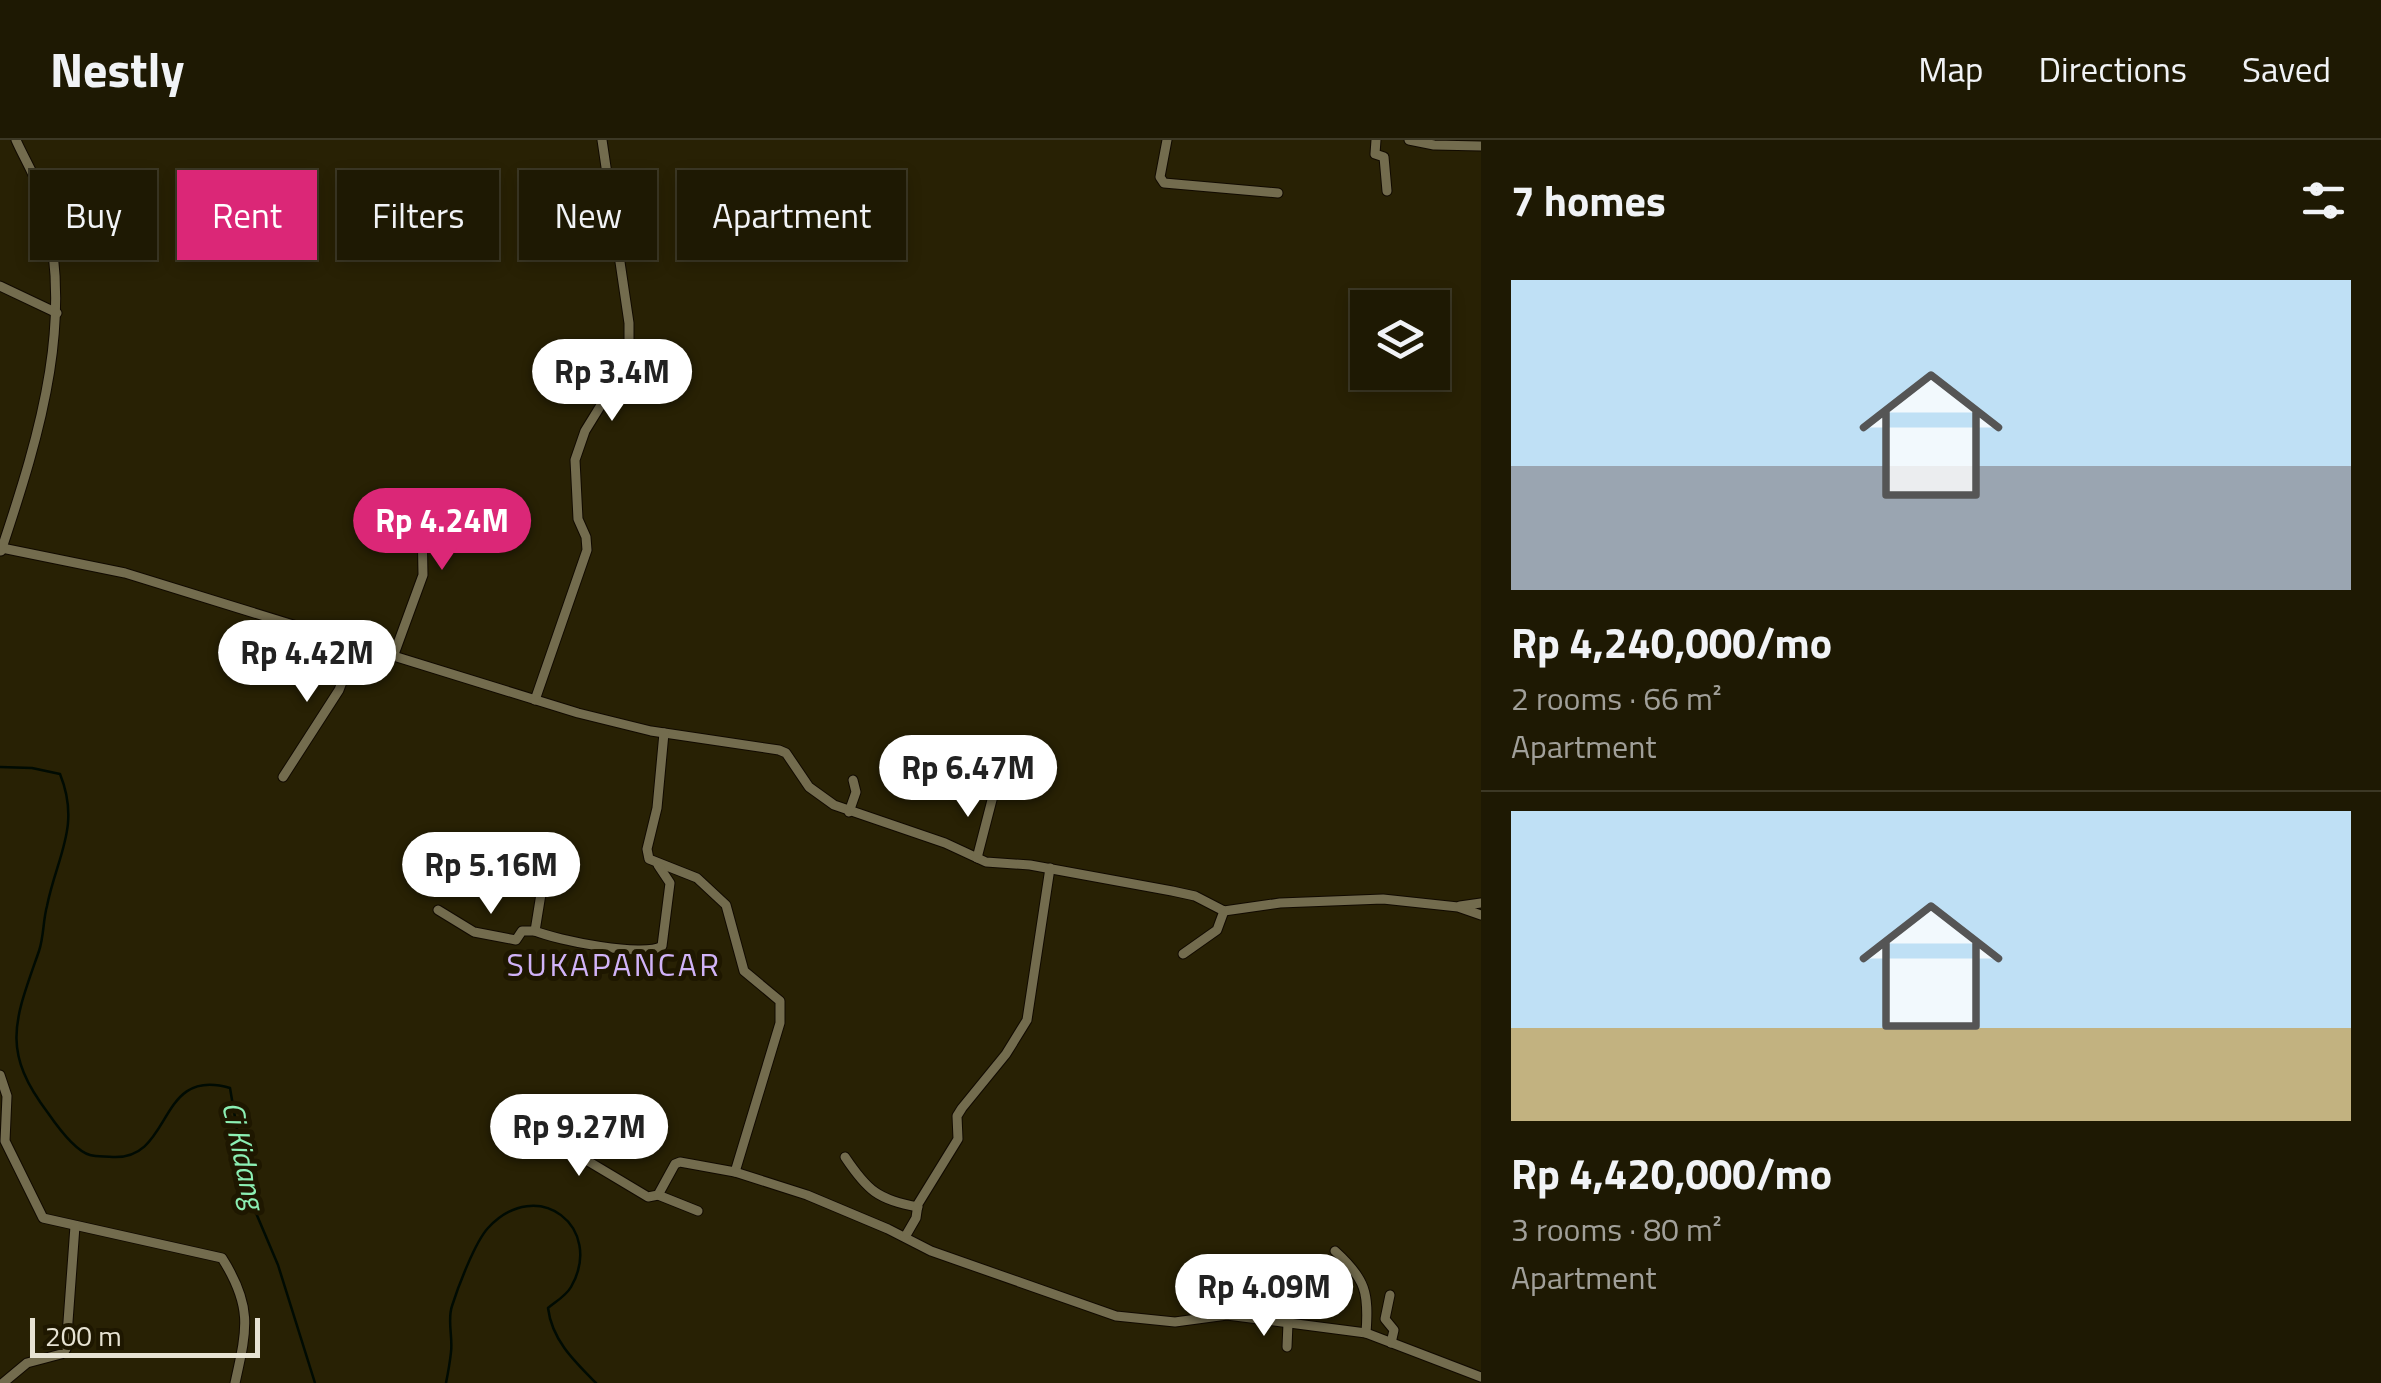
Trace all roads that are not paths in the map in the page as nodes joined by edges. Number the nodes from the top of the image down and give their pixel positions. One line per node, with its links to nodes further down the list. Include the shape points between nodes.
1 (16, 140): 10 (street, via 44,208)
2 (602, 140): 15 (street, via 629,350 575,460 587,550)
3 (1167, 140): 8 (street, via 1164,184)
4 (1376, 140): 7 (street)
5 (1408, 140): 6 (street)
6 (1481, 146)
7 (1387, 191)
8 (1278, 192)
9 (0, 286): 10 (street)
10 (57, 313): 12 (street, via 48,382)
11 (400, 506): 14 (street, via 422,521 423,575)
12 (1, 550): 13 (street, via 125,573)
13 (356, 645): 14 (street); 17 (street, via 338,690)
14 (393, 658): 15 (street)
15 (534, 700): 16 (street)
16 (664, 733): 20 (street, via 779,750 820,798); 22 (street, via 647,849)
17 (283, 777)
18 (853, 780): 20 (street)
19 (959, 782): 21 (street, via 993,796)
20 (850, 812): 21 (street)
21 (977, 858): 23 (street)
22 (658, 865): 30 (street, via 670,883 658,950); 35 (street, via 697,878 726,905 747,975 780,1002 780,1023)
23 (1050, 868): 28 (street, via 1195,896); 37 (street, via 1027,1020 957,1116 958,1139)
24 (545, 869): 30 (street)
25 (1481, 903): 26 (street)
26 (1458, 907): 28 (street, via 1383,899); 29 (street)
27 (438, 910): 30 (street, via 485,936 516,940 522,930)
28 (1224, 911): 31 (street, via 1217,930)
29 (1481, 914)
30 (534, 931)
31 (1183, 954)
32 (0, 1075): 39 (street, via 7,1096 5,1142 38,1212)
33 (546, 1136): 36 (street, via 642,1194)
34 (845, 1157): 37 (street, via 874,1193)
35 (734, 1172): 36 (street, via 680,1162); 40 (street, via 807,1194)
36 (658, 1195): 38 (street)
37 (918, 1207): 40 (street)
38 (698, 1211)
39 (75, 1226): 48 (street, via 66,1348 27,1363); 49 (street, via 222,1258 247,1313)
40 (905, 1238): 43 (street, via 1116,1316 1174,1322 1228,1315)
41 (1335, 1251): 44 (street, via 1366,1289)
42 (1390, 1295): 45 (street, via 1385,1318 1394,1330)
43 (1288, 1323): 44 (street); 46 (street)
44 (1366, 1333): 45 (street)
45 (1391, 1343): 47 (street)
46 (1286, 1347)
47 (1481, 1377)
48 (3, 1383)
49 (235, 1383)

